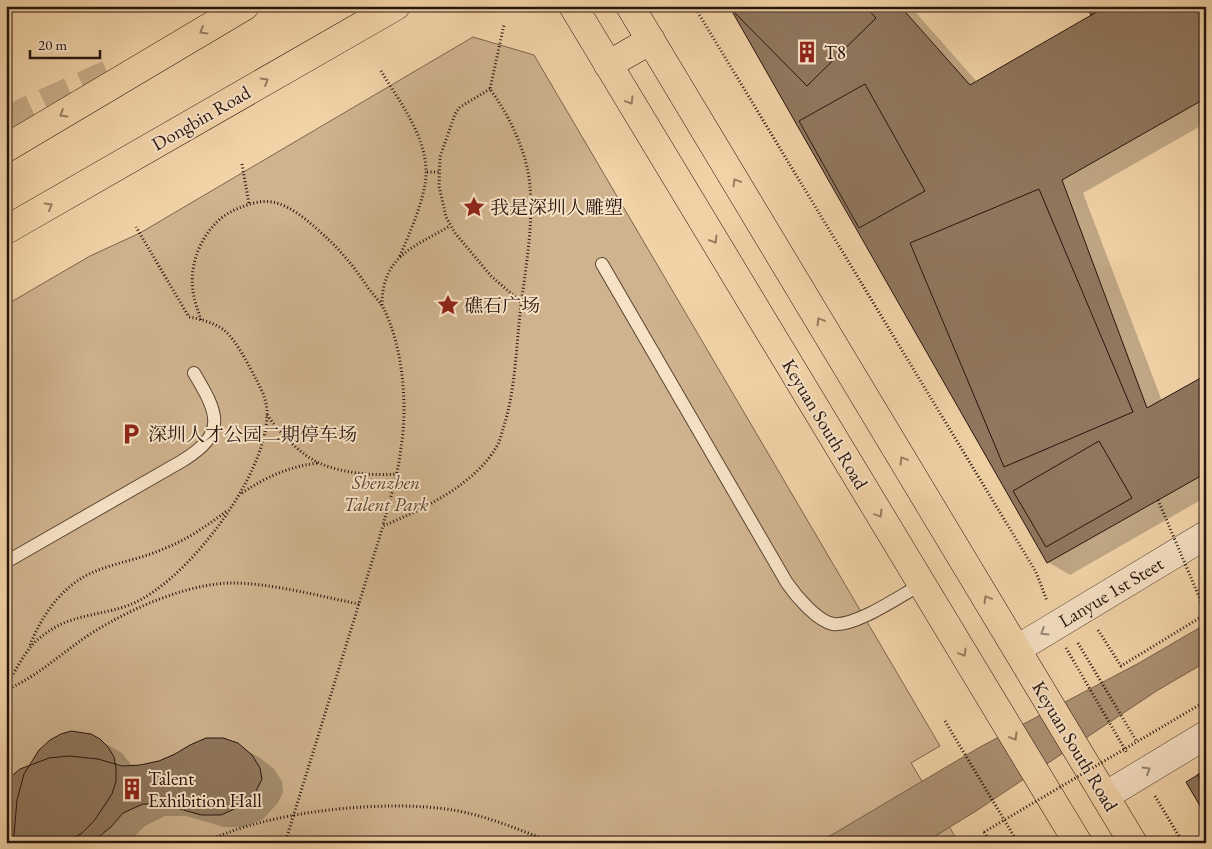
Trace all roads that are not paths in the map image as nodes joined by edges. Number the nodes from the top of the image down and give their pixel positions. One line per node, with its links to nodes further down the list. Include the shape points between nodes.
1 (245, 6): 9 (main road, one-way to 9)
2 (396, 6): 10 (main road, Dongbin Road, one-way to 2)
3 (561, 6): 6 (main road)
4 (573, 6): 6 (main road, Keyuan South Road)
5 (630, 7): 7 (main road, Keyuan South Road)
6 (587, 29): 8 (main road, Keyuan South Road)
7 (651, 40): 8 (main road); 16 (main road, Keyuan South Road, one-way to 7)
8 (608, 65): 15 (main road, Keyuan South Road, one-way to 15)
9 (6, 148)
10 (6, 230)
11 (602, 264): 15 (lane, via 800,601 833,624 855,621)
12 (194, 373): 14 (lane, via 209,397 215,417 214,429 200,449)
13 (1206, 535): 16 (street, Lanyue 1st Steet, one-way to 16, via 1056,624)
14 (6, 562)
15 (922, 584): 19 (main road, Keyuan South Road, one-way to 19)
16 (1023, 660): 18 (main road, Keyuan South Road)
17 (1206, 735): 18 (street, one-way to 17, via 1137,768)
18 (1101, 790): 20 (main road, Keyuan South Road)
19 (1078, 843)
20 (1133, 843)

